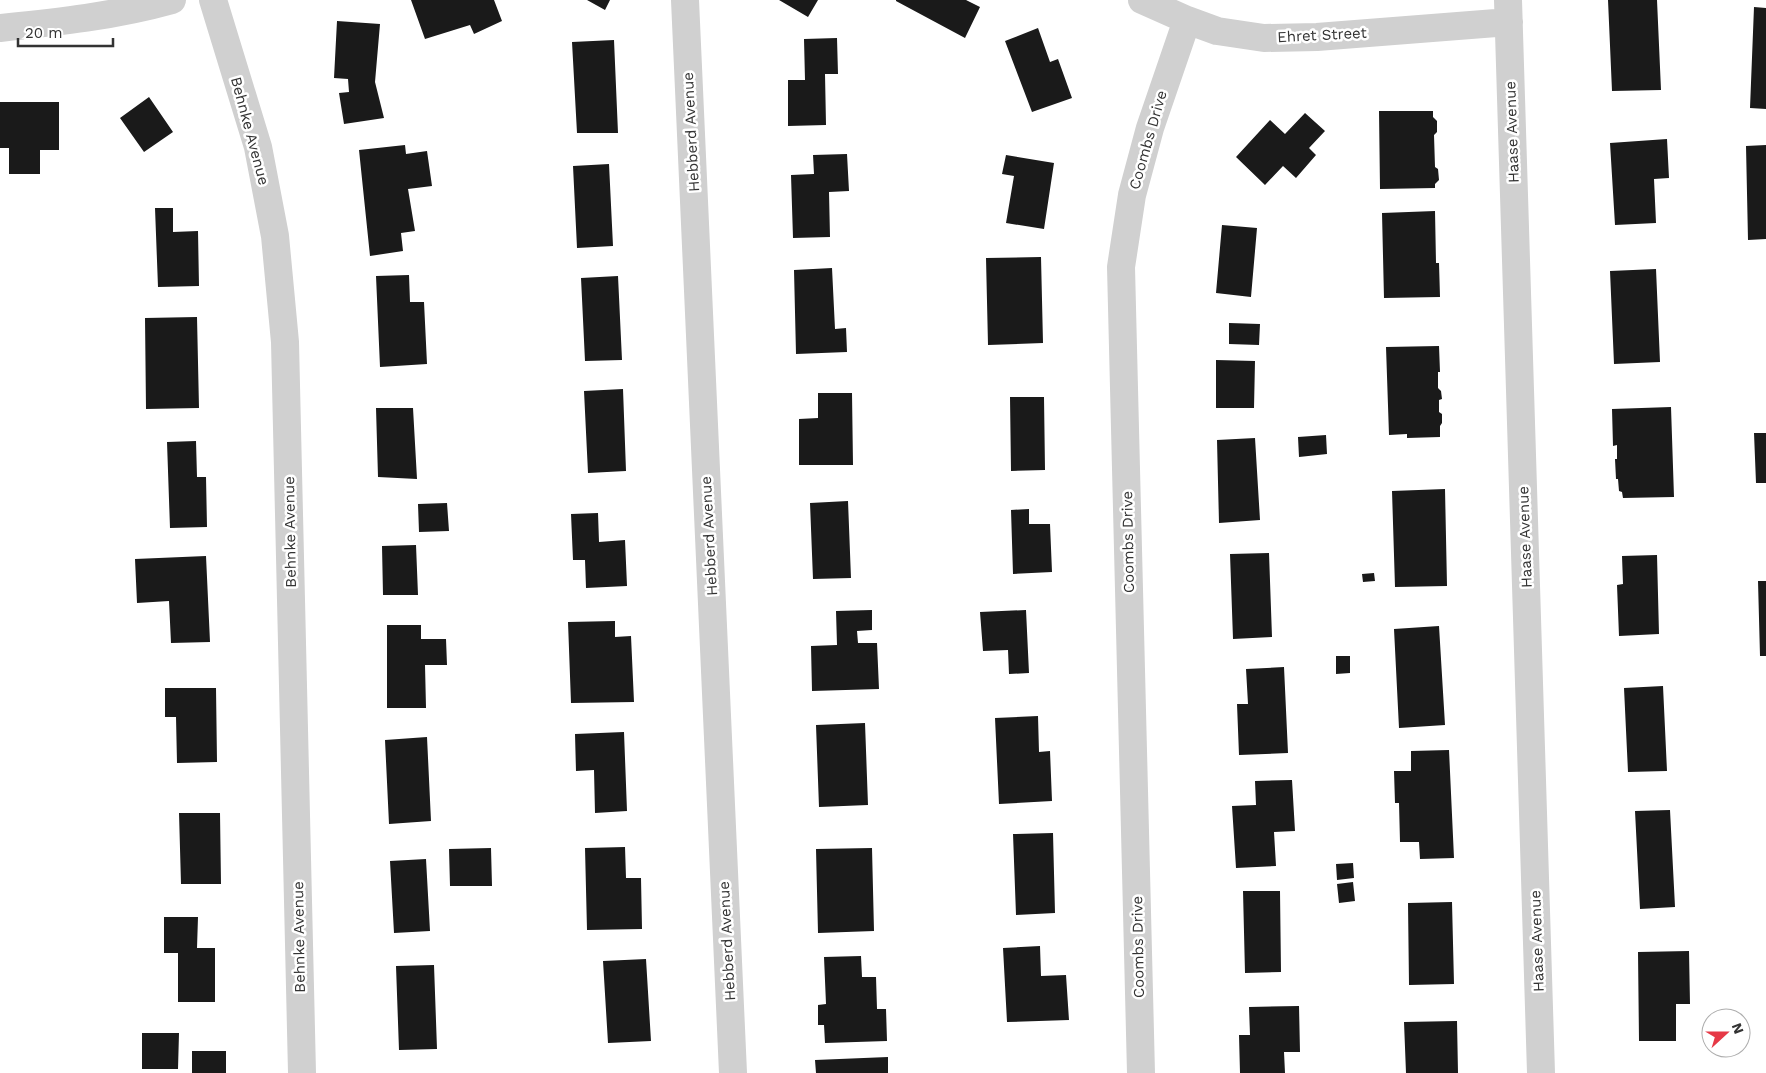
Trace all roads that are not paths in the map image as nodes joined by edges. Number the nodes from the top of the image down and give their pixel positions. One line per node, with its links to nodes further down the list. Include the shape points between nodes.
1 (172, 0): 7 (street, via 138,10)
2 (213, 0): 8 (street, Behnke Avenue, via 258,147 275,236 285,342)
3 (685, 0): 9 (street, Hebberd Avenue)
4 (1142, 0): 6 (street, Ehret Street)
5 (1508, 11): 6 (street, Ehret Street, via 1317,36 1264,38 1217,31); 11 (street, Haase Avenue)
6 (1187, 20): 10 (street, Coombs Drive, via 1150,128 1132,195 1121,267)
7 (0, 28)
8 (302, 1073)
9 (733, 1073)
10 (1141, 1073)
11 (1541, 1073)

